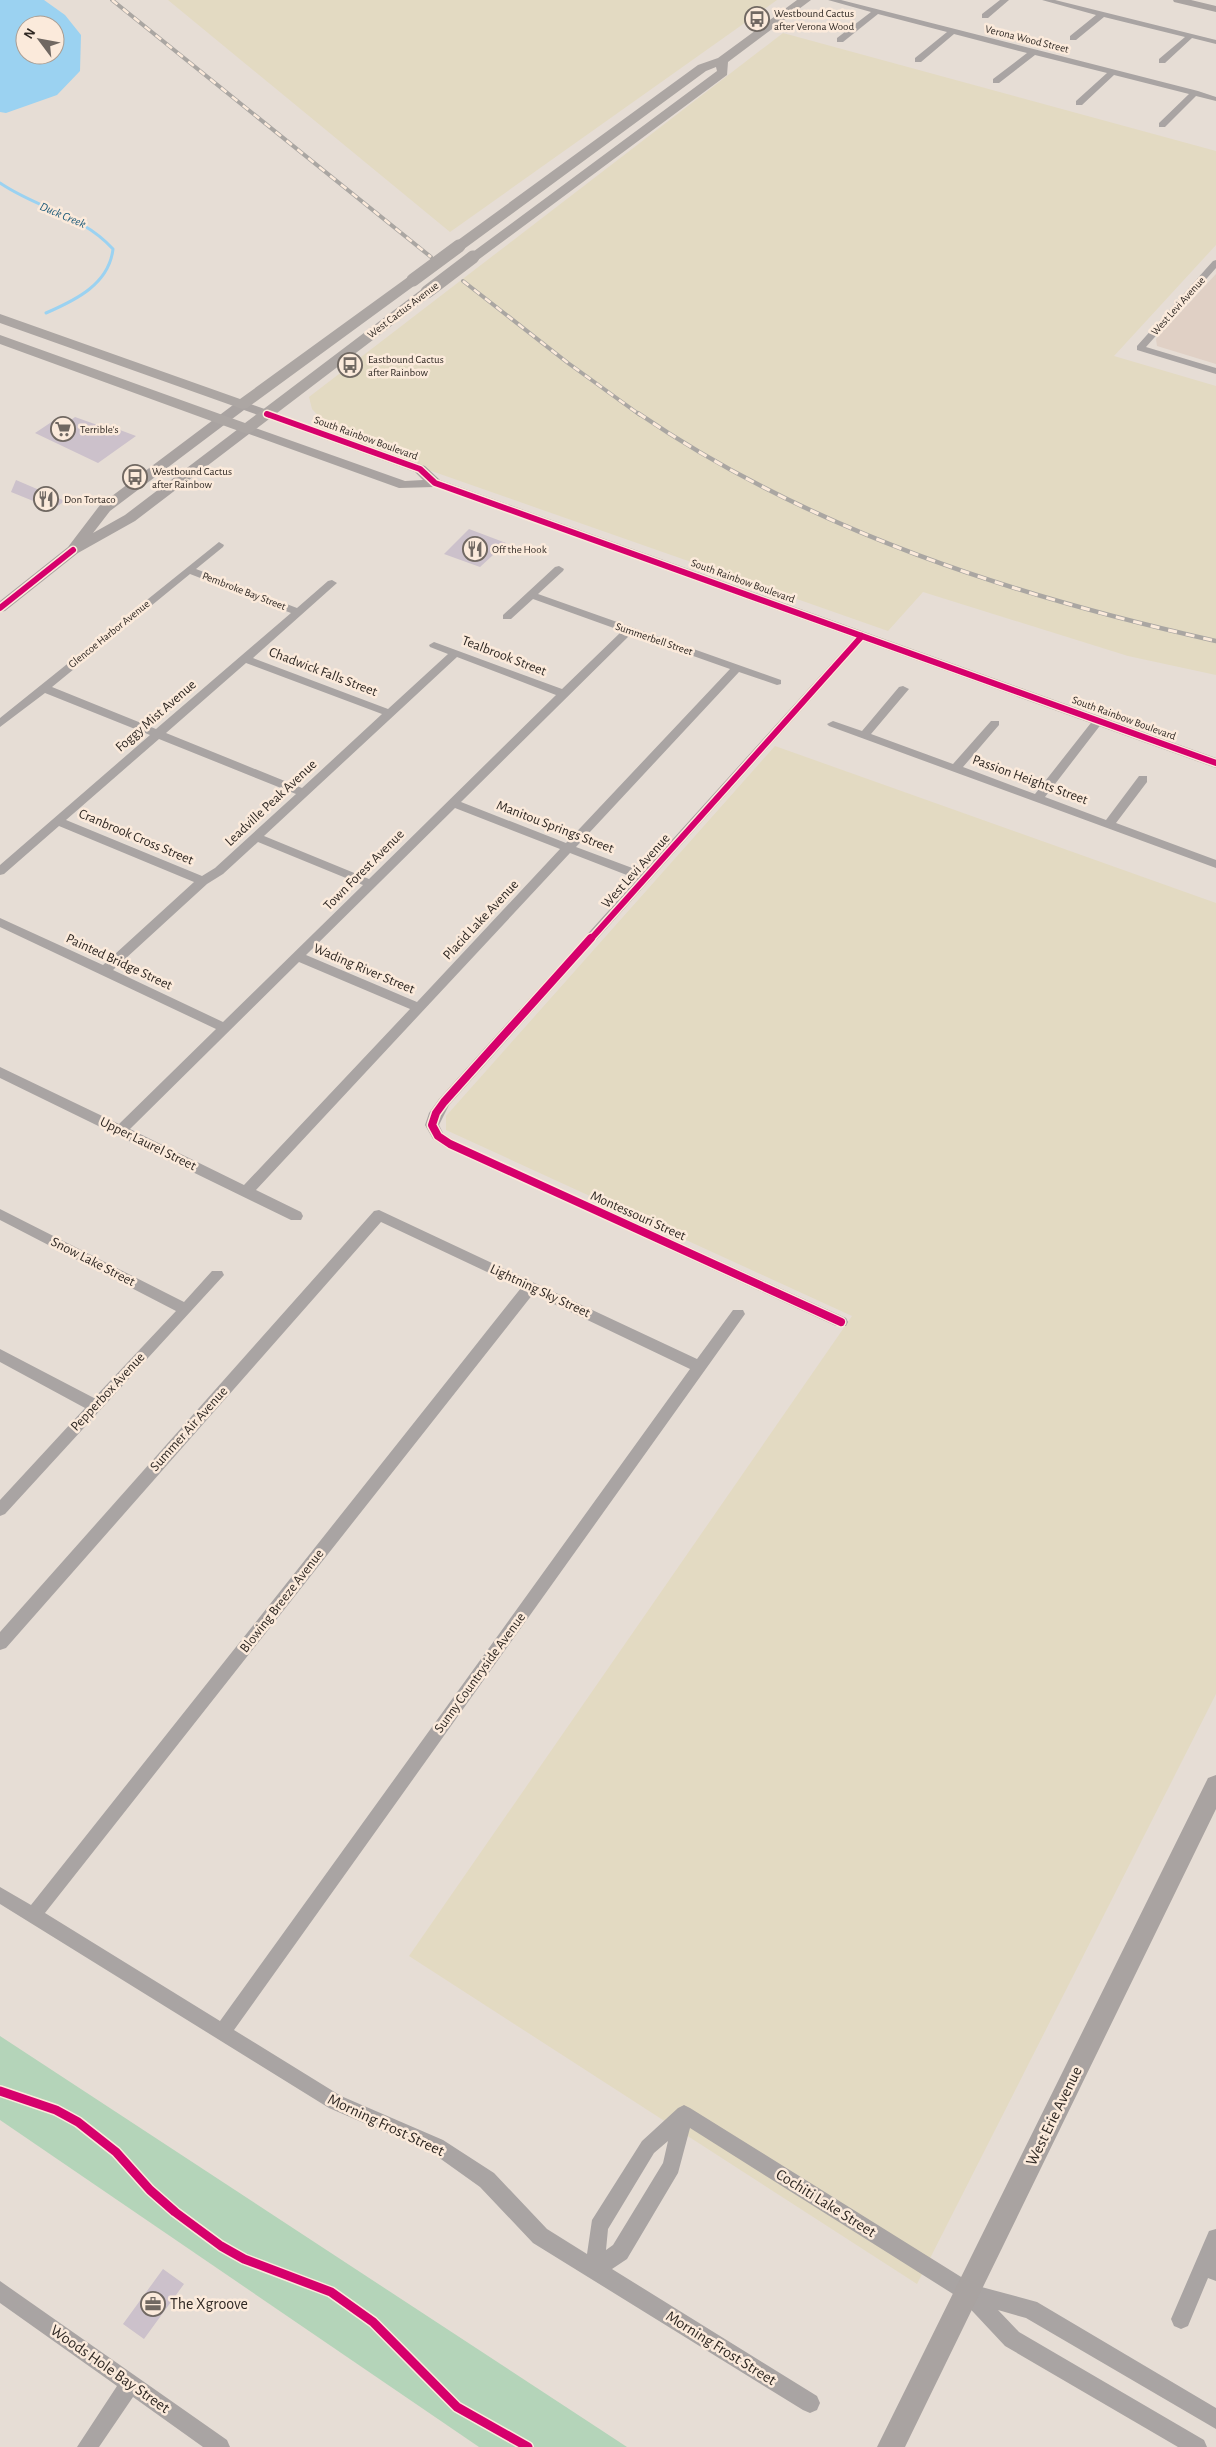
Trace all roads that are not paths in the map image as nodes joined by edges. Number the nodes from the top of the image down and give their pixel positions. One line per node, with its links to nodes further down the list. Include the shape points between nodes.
1 (805, 0): 19 (main road, West Cactus Avenue)
2 (832, 0): 9 (street, Verona Wood Street)
3 (1006, 0): 11 (street)
4 (1046, 0): 7 (street)
5 (1087, 0): 7 (street, via 1081,5)
6 (1182, 0): 8 (street)
7 (1072, 3): 10 (street)
8 (1216, 9)
9 (876, 12): 12 (street, Verona Wood Street); 15 (street)
10 (1102, 14): 13 (street); 14 (street)
11 (985, 16)
12 (953, 31): 17 (street, Verona Wood Street); 18 (street)
13 (1190, 36): 16 (street); 20 (street)
14 (1073, 38)
15 (840, 40)
16 (1216, 42)
17 (1032, 52): 21 (street, Verona Wood Street); 22 (street)
18 (918, 60)
19 (722, 61): 31 (main road, West Cactus Avenue, bridge, via 702,68); 32 (main road, West Cactus Avenue, bridge, via 723,72)
20 (1162, 61)
21 (1113, 72): 23 (street, Verona Wood Street); 25 (street)
22 (996, 82)
23 (1195, 94): 24 (street, Verona Wood Street); 26 (street)
24 (1216, 99)
25 (1079, 102)
26 (1162, 125)
27 (1216, 263): 30 (street, West Levi Avenue, via 1140,348)
28 (0, 318): 31 (main road, South Rainbow Boulevard)
29 (0, 339): 33 (main road, South Rainbow Boulevard)
30 (1216, 370)
31 (242, 405): 32 (street, South Rainbow Boulevard); 33 (street, West Cactus Avenue)
32 (267, 414): 34 (main road, West Cactus Avenue); 35 (street, South Rainbow Boulevard, via 420,469)
33 (222, 420): 34 (main road, South Rainbow Boulevard); 37 (street, West Cactus Avenue, via 100,512)
34 (248, 429): 35 (street, South Rainbow Boulevard, via 404,484); 37 (street, West Cactus Avenue, via 130,518)
35 (435, 482): 46 (street, South Rainbow Boulevard)
36 (219, 545): 39 (street, Glencoe Harbor Avenue)
37 (73, 550): 42 (street, West Cactus Avenue)
38 (559, 569): 41 (street)
39 (189, 570): 43 (street, Pembroke Bay Street); 52 (street, Glencoe Harbor Avenue)
40 (332, 583): 43 (street, Foggy Mist Avenue)
41 (531, 595): 44 (street); 45 (street, Summerbell Street)
42 (0, 608)
43 (299, 612): 49 (street, Foggy Mist Avenue)
44 (507, 617)
45 (628, 631): 50 (street, Summerbell Street); 54 (street, Town Forest Avenue)
46 (862, 636): 56 (street, South Rainbow Boulevard); 74 (street, West Levi Avenue)
47 (434, 645): 48 (street, Tealbrook Street)
48 (455, 653): 54 (street, Tealbrook Street); 55 (street, Leadville Peak Avenue)
49 (246, 658): 55 (street, Chadwick Falls Street); 60 (street, Foggy Mist Avenue)
50 (736, 668): 51 (street, Summerbell Street); 71 (street, Placid Lake Avenue)
51 (778, 682)
52 (44, 688): 58 (street, Glencoe Harbor Avenue); 60 (street)
53 (903, 689): 61 (street)
54 (564, 694): 67 (street, Town Forest Avenue)
55 (389, 713): 65 (street, Leadville Peak Avenue)
56 (1098, 721): 62 (street, South Rainbow Boulevard); 66 (street)
57 (995, 723): 63 (street)
58 (0, 724)
59 (833, 724): 61 (street, Passion Heights Street)
60 (158, 734): 65 (street); 68 (street, Foggy Mist Avenue)
61 (864, 735): 63 (street, Passion Heights Street)
62 (1216, 763)
63 (955, 769): 66 (street, Passion Heights Street)
64 (1143, 779): 69 (street)
65 (305, 793): 70 (street, Leadville Peak Avenue)
66 (1036, 798): 69 (street, Passion Heights Street)
67 (452, 803): 71 (street, Manitou Springs Street); 76 (street, Town Forest Avenue)
68 (57, 821): 73 (street, Foggy Mist Avenue); 75 (street, Cranbrook Cross Street)
69 (1108, 824): 72 (street, Passion Heights Street)
70 (257, 837): 75 (street, Leadville Peak Avenue); 76 (street)
71 (568, 848): 74 (street, Manitou Springs Street); 80 (street, Placid Lake Avenue)
72 (1214, 860)
73 (0, 871)
74 (646, 878): 83 (street, West Levi Avenue, via 444,1102)
75 (203, 881): 79 (street, Leadville Peak Avenue)
76 (371, 884): 78 (street, Town Forest Avenue)
77 (0, 922): 79 (street, Painted Bridge Street)
78 (298, 957): 80 (street, Wading River Street); 81 (street, Town Forest Avenue)
79 (104, 971): 81 (street, Painted Bridge Street)
80 (418, 1008): 85 (street, Placid Lake Avenue)
81 (226, 1028): 84 (street, Town Forest Avenue)
82 (0, 1072): 84 (street, Upper Laurel Street)
83 (432, 1124): 93 (street, Montessouri Street, via 438,1136 450,1144)
84 (120, 1131): 85 (street, Upper Laurel Street)
85 (246, 1192): 88 (street, Upper Laurel Street)
86 (0, 1214): 91 (street, Snow Lake Street)
87 (379, 1215): 90 (street, Lightning Sky Street); 98 (street, Summer Air Avenue)
88 (296, 1216)
89 (217, 1275): 91 (street, Pepperbox Avenue)
90 (530, 1286): 95 (street, Lightning Sky Street); 101 (street, Blowing Breeze Avenue)
91 (186, 1309): 96 (street, Pepperbox Avenue)
92 (738, 1314): 95 (street, Sunny Countryside Avenue)
93 (841, 1322)
94 (0, 1355): 96 (street)
95 (700, 1367): 102 (street, Sunny Countryside Avenue)
96 (95, 1406): 97 (street, Pepperbox Avenue)
97 (0, 1510)
98 (0, 1643)
99 (1216, 1785): 108 (street, West Erie Avenue)
100 (0, 1895): 101 (street, Morning Frost Street)
101 (33, 1915): 102 (street, Morning Frost Street)
102 (222, 2032): 106 (street, Morning Frost Street, via 335,2102 437,2146 487,2180 540,2236)
103 (684, 2114): 106 (street, via 671,2166 620,2252); 106 (street, via 648,2147 599,2227); 108 (street, Cochiti Lake Street)
104 (1216, 2238): 105 (street)
105 (1210, 2269): 109 (street)
106 (595, 2270): 111 (street, Morning Frost Street)
107 (0, 2291): 110 (street, Woods Hole Bay Street)
108 (968, 2292): 112 (street, Cochiti Lake Street, via 1030,2309); 115 (street, West Erie Avenue); 116 (street, Cochiti Lake Street, via 1012,2340)
109 (1181, 2319)
110 (132, 2383): 113 (street); 114 (street, Woods Hole Bay Street)
111 (810, 2403)
112 (1216, 2419)
113 (87, 2447)
114 (220, 2447)
115 (891, 2447)
116 (1197, 2447)

